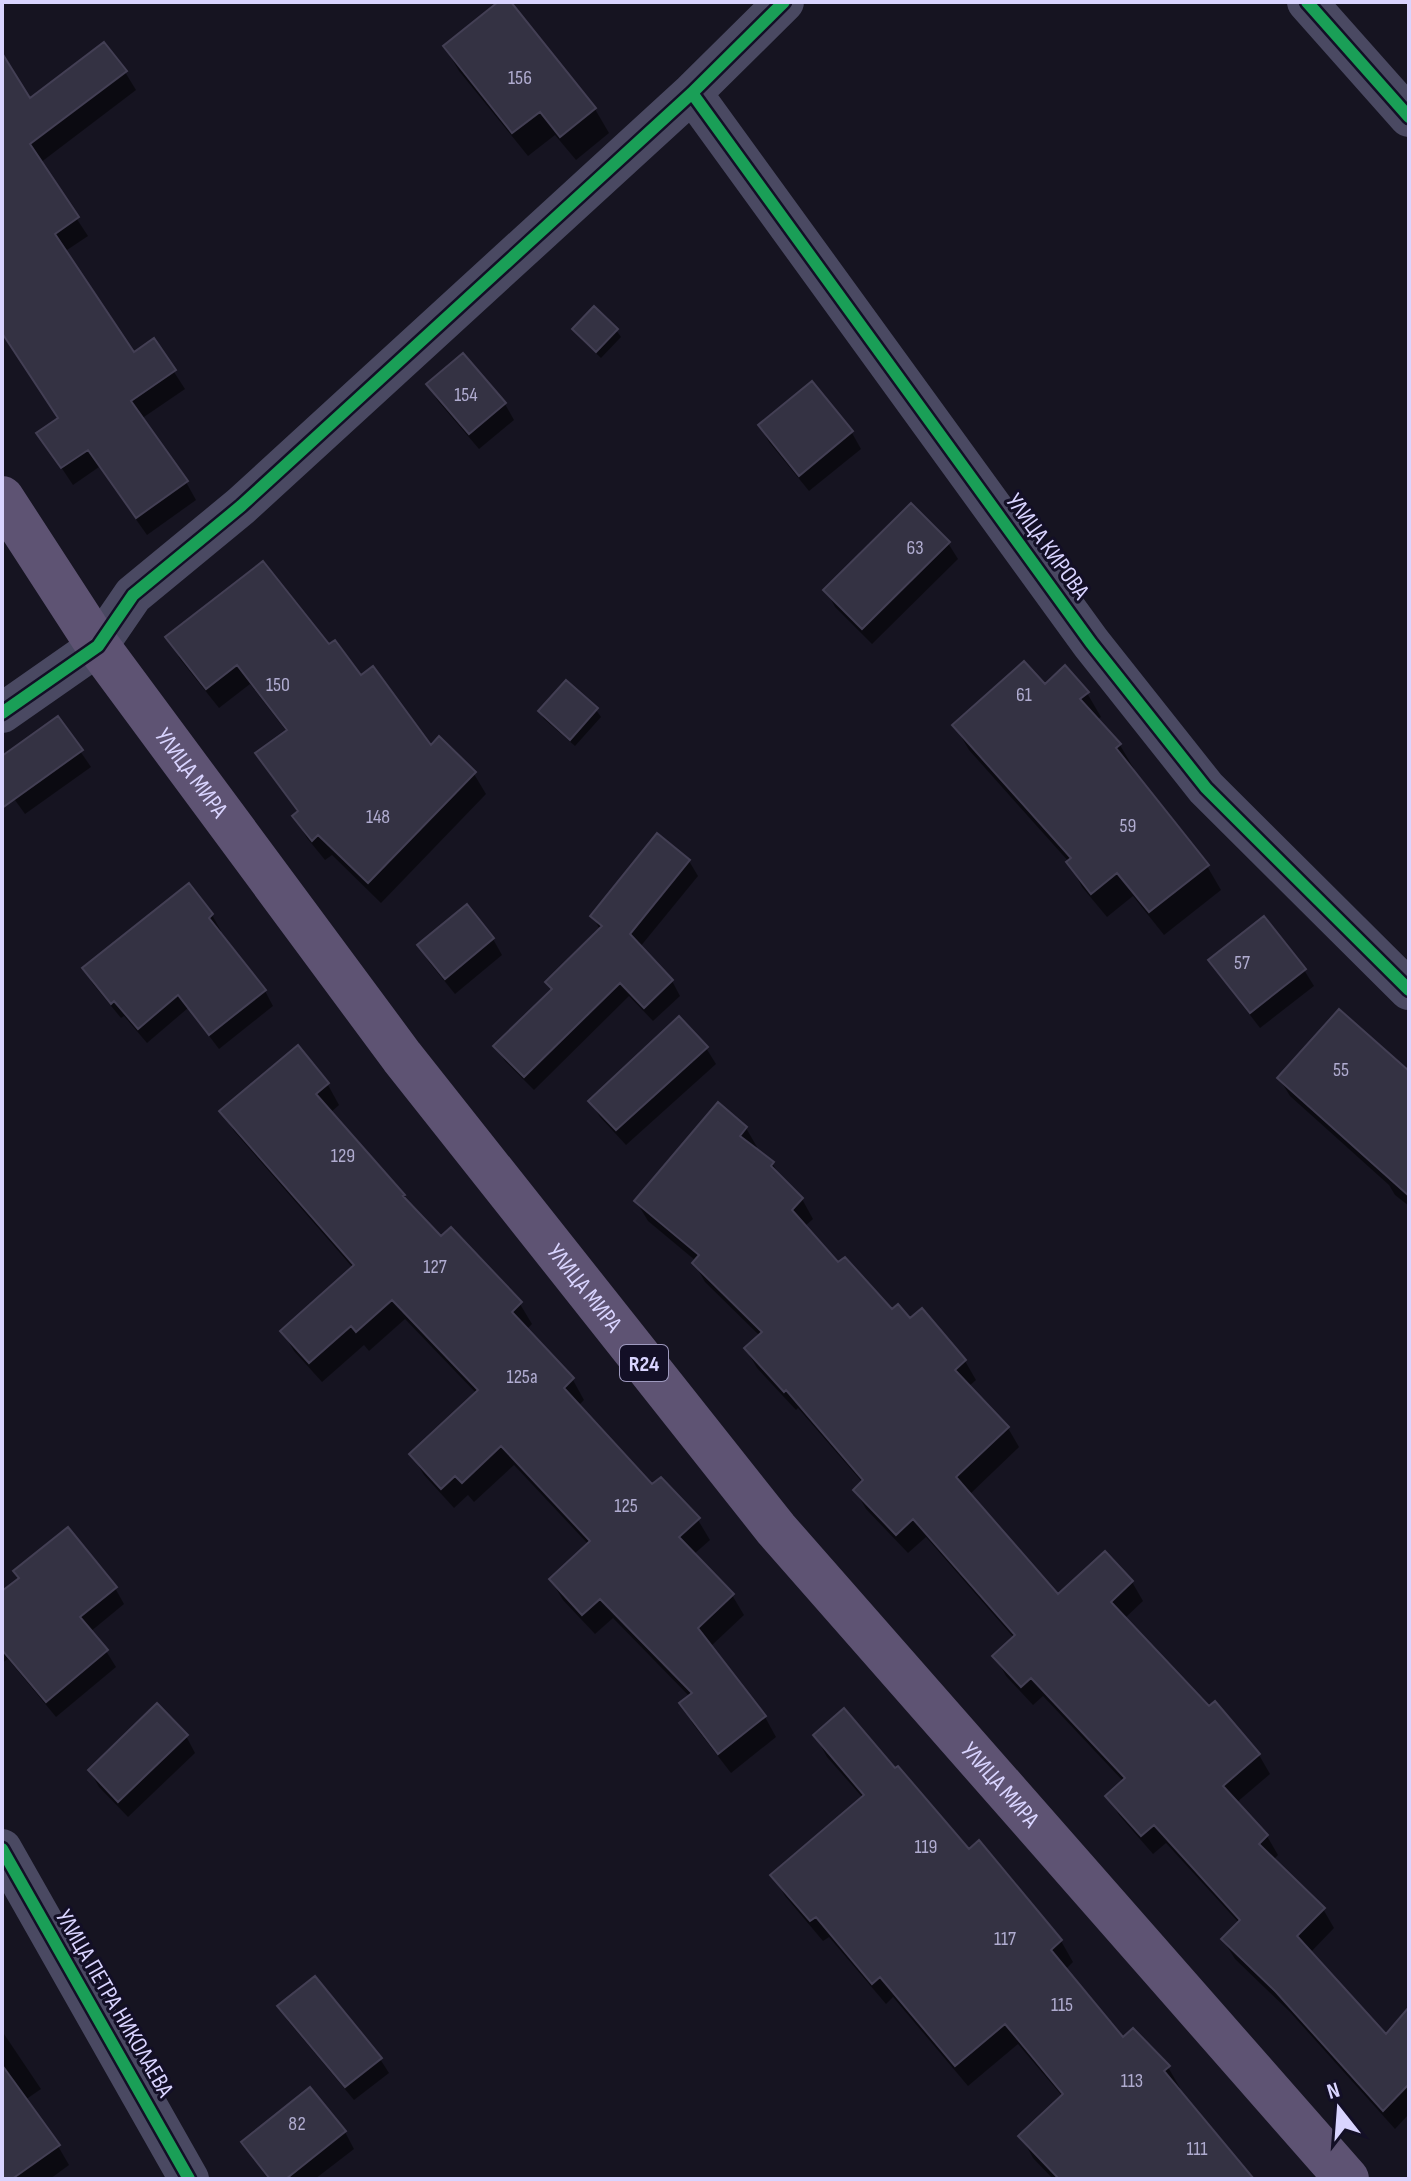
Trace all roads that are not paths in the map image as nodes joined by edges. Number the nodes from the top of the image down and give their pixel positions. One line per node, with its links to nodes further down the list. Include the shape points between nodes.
1 (784, 2): 3 (street)
2 (1307, 2): 4 (street)
3 (692, 93): 6 (street, via 241,506 133,595); 8 (street, УЛИЦА КИРОВА, via 1091,643 1206,788)
4 (1409, 117)
5 (2, 498): 6 (main road, УЛИЦА МИРА / R24)
6 (98, 646): 7 (street); 11 (main road, УЛИЦА МИРА / R24, via 402,1057 776,1529)
7 (2, 713)
8 (1409, 990)
9 (2, 1849): 10 (street, УЛИЦА ПЕТРА НИКОЛАЕВА)
10 (189, 2179)
11 (1347, 2179)

